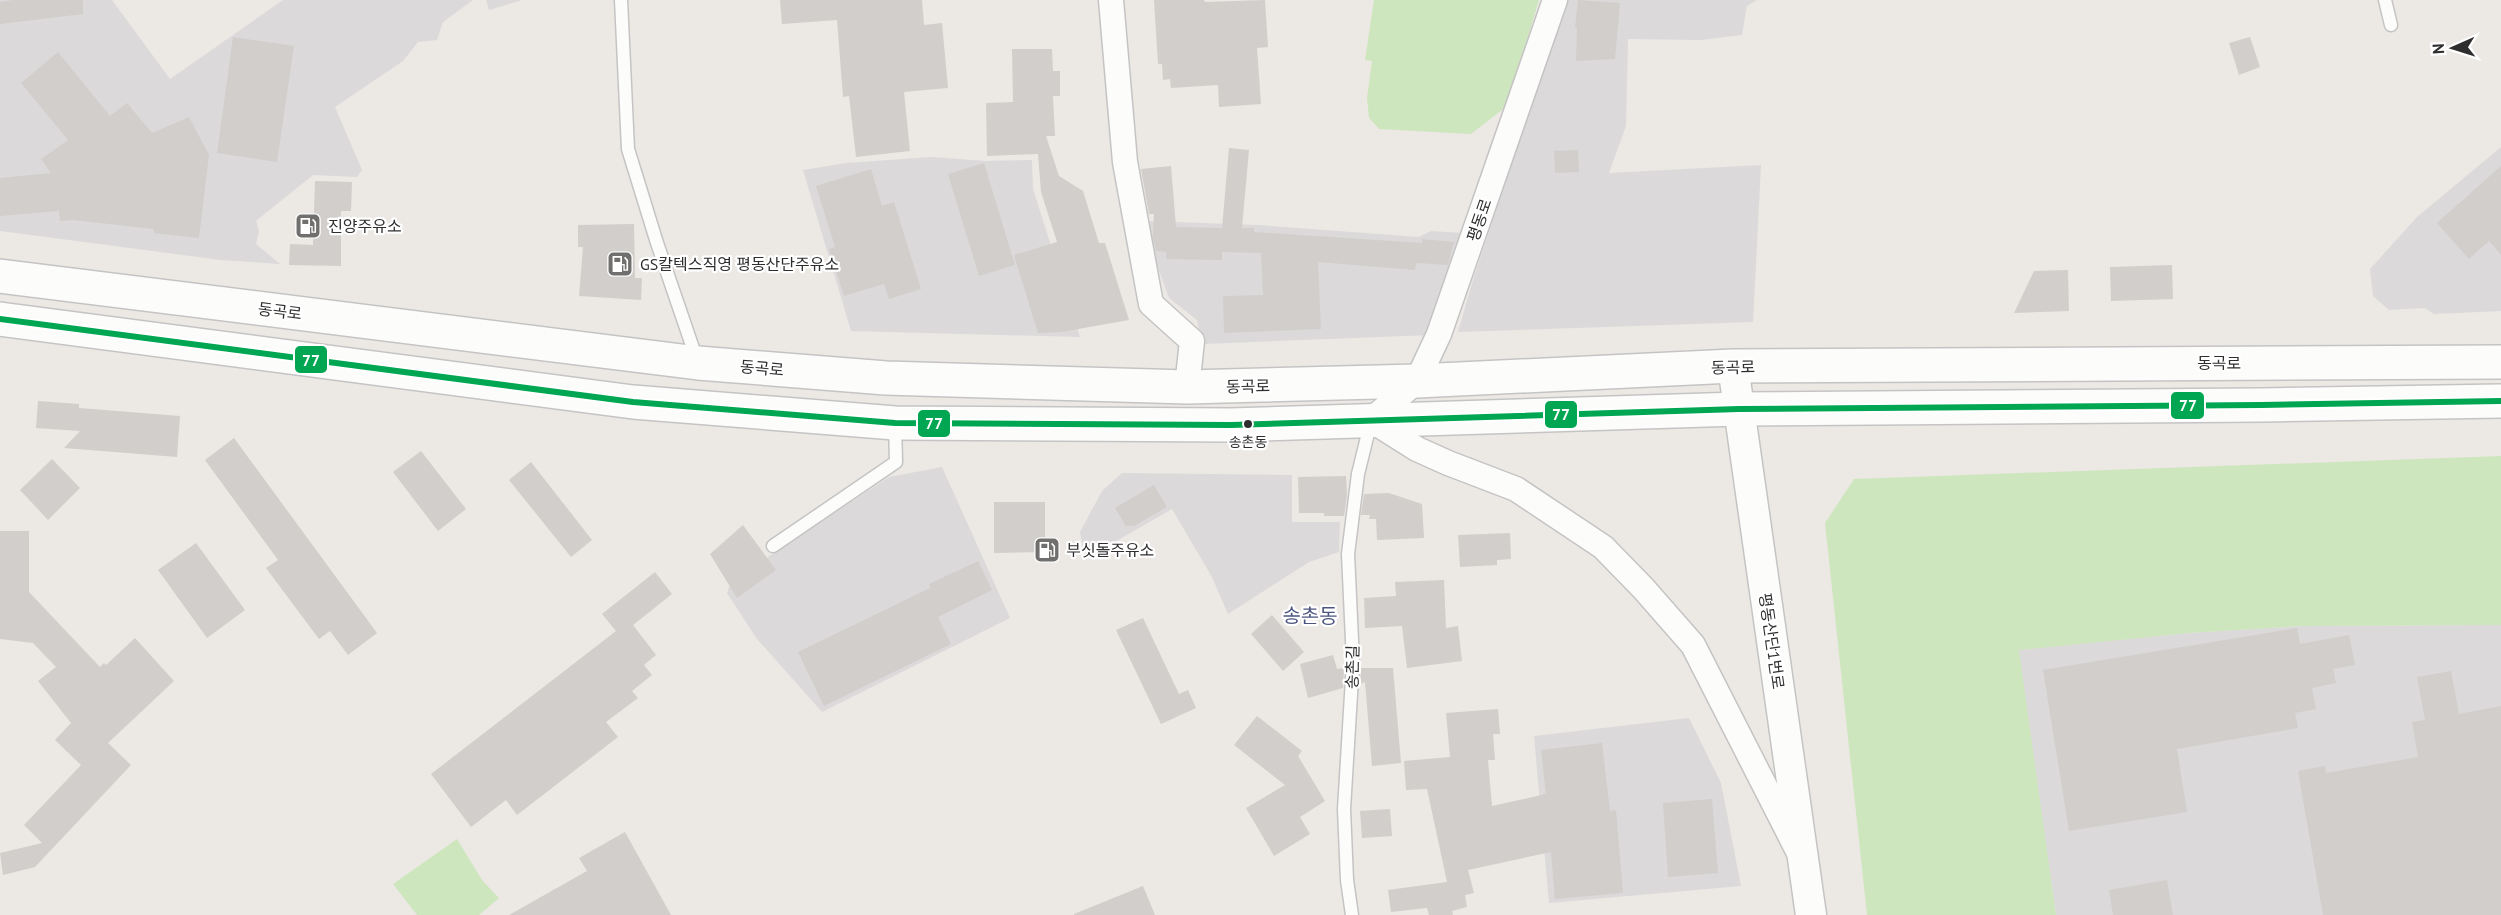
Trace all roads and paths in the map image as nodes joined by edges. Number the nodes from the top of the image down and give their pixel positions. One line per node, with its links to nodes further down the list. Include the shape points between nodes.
1 (621, 0): 9 (lane, via 628,149)
2 (1111, 0): 12 (street, via 1125,162 1151,304 1192,341)
3 (1556, 0): 11 (street, 평동로, via 1439,334)
4 (2385, 0): 5 (lane)
5 (2391, 25)
6 (0, 276): 9 (main road, 동곡로)
7 (0, 319): 16 (main road, via 633,402)
8 (2501, 362): 10 (main road, 동곡로)
9 (698, 363): 12 (main road, 동곡로, via 886,378)
10 (1733, 366): 11 (main road, 동곡로); 14 (street, 평동산단1번로)
11 (1417, 381): 12 (main road, 동곡로); 15 (street, 평동로)
12 (1187, 387)
13 (2501, 401): 14 (main road)
14 (1739, 409): 15 (main road); 18 (street, 평동산단1번로)
15 (1371, 420): 16 (main road, via 1230,425); 18 (street, via 1417,449 1516,489 1603,547 1643,588 1693,645); 19 (lane, 송촌길, via 1358,474 1348,554 1353,662 1344,809)
16 (895, 423): 17 (lane, via 896,462)
17 (773, 546)
18 (1804, 865): 20 (street, 평동산단1번로)
19 (1352, 915)
20 (1811, 915)

